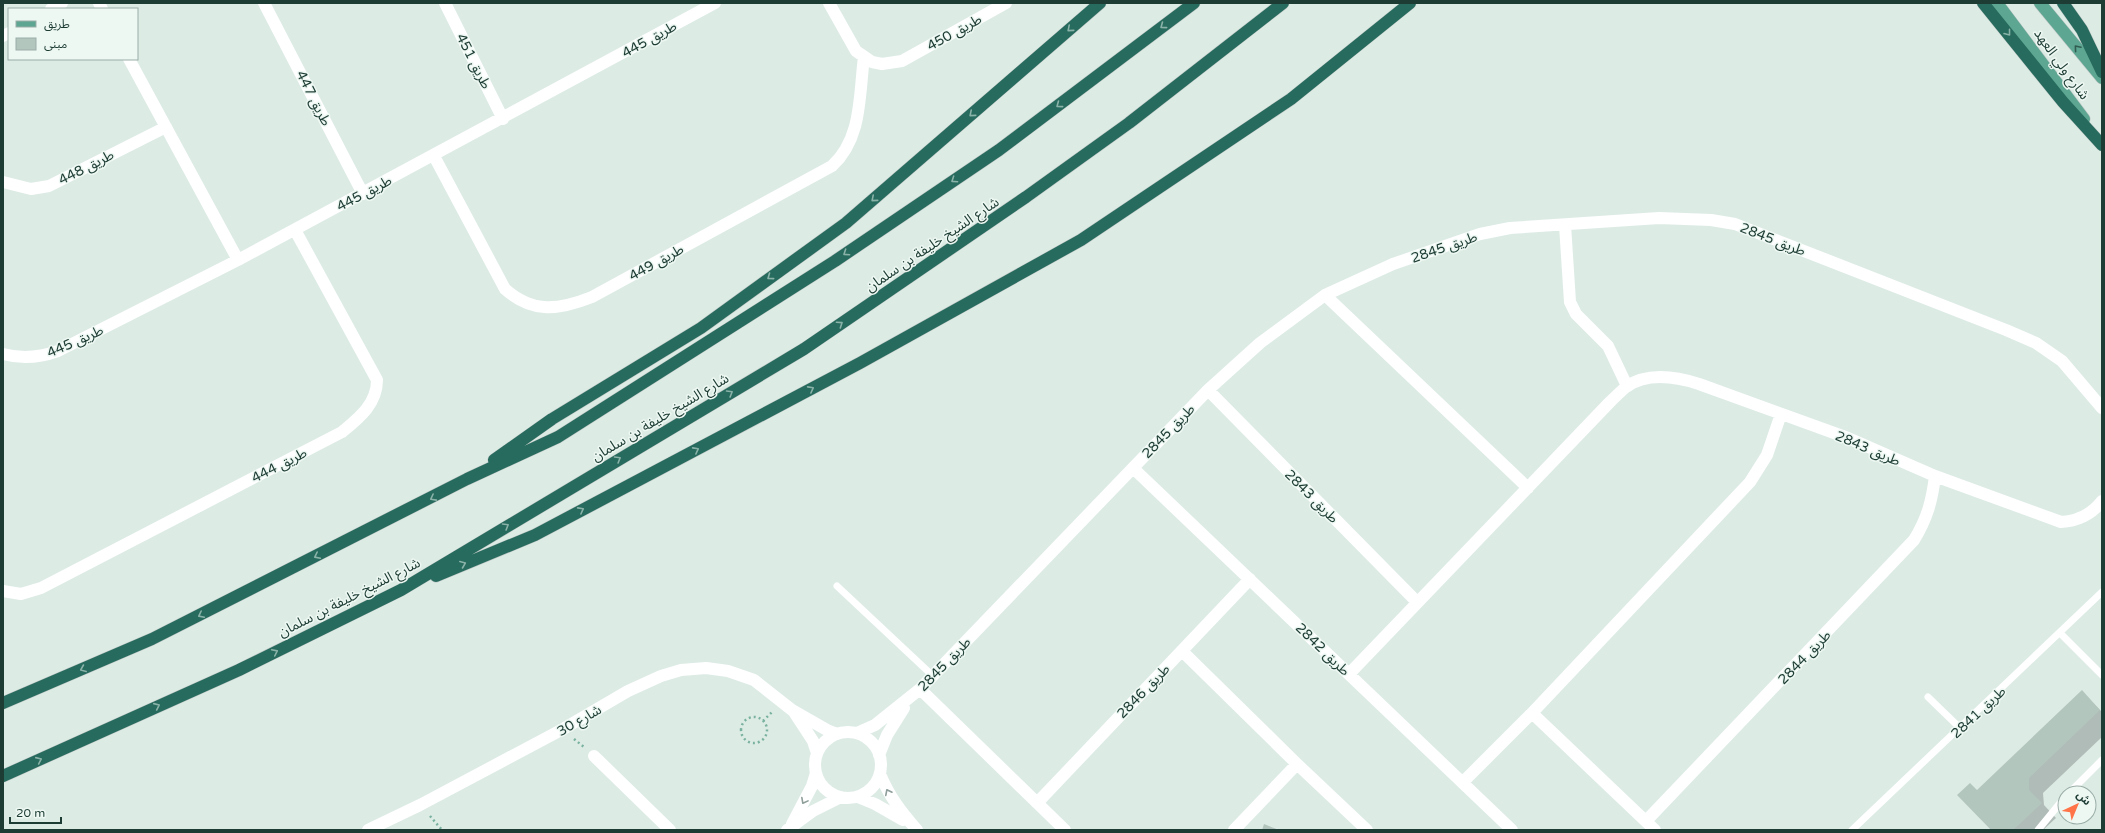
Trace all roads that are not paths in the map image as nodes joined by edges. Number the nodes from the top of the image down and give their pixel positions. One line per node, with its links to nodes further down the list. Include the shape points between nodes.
1 (264, 3): 23 (street, طريق 447)
2 (445, 3): 18 (street, طريق 451)
3 (715, 3): 18 (street, طريق 445)
4 (829, 3): 14 (street, via 850,43)
5 (1006, 3): 14 (street, طريق 450, via 902,60 882,64)
6 (1100, 3): 35 (highway, one-way to 35, via 846,223 701,328 552,419)
7 (1194, 3): 35 (highway, one-way to 35, via 999,150 835,261 558,436)
8 (1283, 3): 40 (highway, شارع الشيخ خليفة بن سلمان, one-way to 8, via 804,349 1078,160)
9 (1410, 3): 40 (highway, one-way to 9, via 536,535 860,363 1081,240 1291,99)
10 (1983, 3): 20 (highway, one-way to 20, via 2063,102)
11 (1997, 3): 20 (main road, شارع ولي العهد)
12 (2040, 3): 17 (main road, شارع ولي العهد, one-way to 12)
13 (2063, 3): 16 (highway, via 2082,30)
14 (864, 57): 21 (street, طريق 449, via 855,130 846,151 832,166 592,297 568,305 544,308 533,306 505,289)
15 (130, 60): 19 (street)
16 (2102, 72)
17 (2102, 78)
18 (503, 119): 21 (street, طريق 445)
19 (166, 127): 22 (street, طريق 448, via 49,186 32,189); 26 (street)
20 (2102, 145)
21 (434, 156): 23 (street, طريق 445)
22 (3, 182)
23 (363, 194): 25 (street, طريق 445)
24 (1565, 225): 27 (street, طريق 2845, via 1510,228 1480,234 1392,264); 29 (street, via 1570,302 1576,314 1608,346); 31 (street, طريق 2845, via 1659,218 1711,220 1735,224 2036,343 2062,361)
25 (295, 230): 26 (street, طريق 445); 41 (street, طريق 444, via 377,380 377,389 368,408 342,432 41,588 21,594)
26 (238, 260): 28 (street, طريق 445, via 58,351 20,357)
27 (1326, 295): 30 (street, طريق 2845, via 1260,343); 36 (street)
28 (3, 354)
29 (1627, 386): 32 (street, طريق 2843, via 1647,379 1675,377); 36 (street, طريق 2843)
30 (1208, 390): 33 (street, طريق 2845); 43 (street, طريق 2843)
31 (2101, 407)
32 (1781, 414): 34 (street, طريق 2843, via 1848,438); 54 (street, via 1768,455 1750,482)
33 (1133, 468): 38 (street, طريق 2842); 48 (street, طريق 2845)
34 (1935, 476): 37 (street, طريق 2843, via 2062,522 2082,518); 72 (street, طريق 2844, via 1932,502 1925,522 1914,540)
35 (467, 479): 52 (highway, one-way to 52, via 152,639)
36 (1528, 488): 43 (street, طريق 2843)
37 (2102, 502)
38 (1250, 579): 45 (street, طريق 2846); 46 (street, طريق 2842)
39 (837, 586): 48 (lane)
40 (401, 590): 65 (highway, شارع الشيخ خليفة بن سلمان, one-way to 40, via 239,670)
41 (3, 591)
42 (2102, 592): 44 (lane, طريق 2841)
43 (1417, 602): 46 (street, طريق 2843)
44 (2060, 634): 47 (lane); 55 (lane, طريق 2841)
45 (1182, 651): 62 (street); 70 (street, طريق 2846)
46 (1350, 674): 66 (street, طريق 2842)
47 (2102, 675)
48 (933, 676): 49 (street, طريق 2845)
49 (920, 689): 51 (street, طريق 2845); 70 (street)
50 (1928, 697): 55 (lane)
51 (910, 699): 56 (street, طريق 2845, via 875,724); 59 (street, طريق 2845, via 891,729)
52 (3, 703)
53 (792, 710): 57 (street, شارع 30); 58 (street, شارع 30, via 813,740); 74 (street, شارع 30, via 754,680 728,671 706,668 681,670 628,691 563,729)
54 (1532, 713): 66 (street); 72 (street)
55 (1960, 728): 82 (lane, طريق 2841)
56 (857, 733): 57 (street); 59 (street, via 870,741)
57 (837, 734): 58 (street, via 825,741)
58 (817, 753): 63 (street)
59 (879, 755): 64 (street)
60 (594, 756): 75 (street)
61 (2102, 760): 67 (lane)
62 (1297, 764): 78 (street); 79 (street)
63 (816, 773): 68 (street, via 825,788); 73 (street, one-way to 73, via 812,786)
64 (880, 774): 69 (street, via 871,788); 76 (street, one-way to 64, via 896,806)
65 (3, 776)
66 (1463, 782): 80 (street, طريق 2842)
67 (2076, 785)
68 (841, 797): 69 (street); 73 (street, via 813,811)
69 (858, 797): 76 (street, via 892,813)
70 (1037, 803): 77 (street)
71 (2057, 807): 83 (lane)
72 (1646, 821): 81 (street)
73 (788, 829)
74 (368, 830)
75 (670, 830)
76 (916, 830)
77 (1065, 830)
78 (1234, 830)
79 (1367, 830)
80 (1512, 830)
81 (1655, 830)
82 (1852, 830)
83 (2038, 830)

